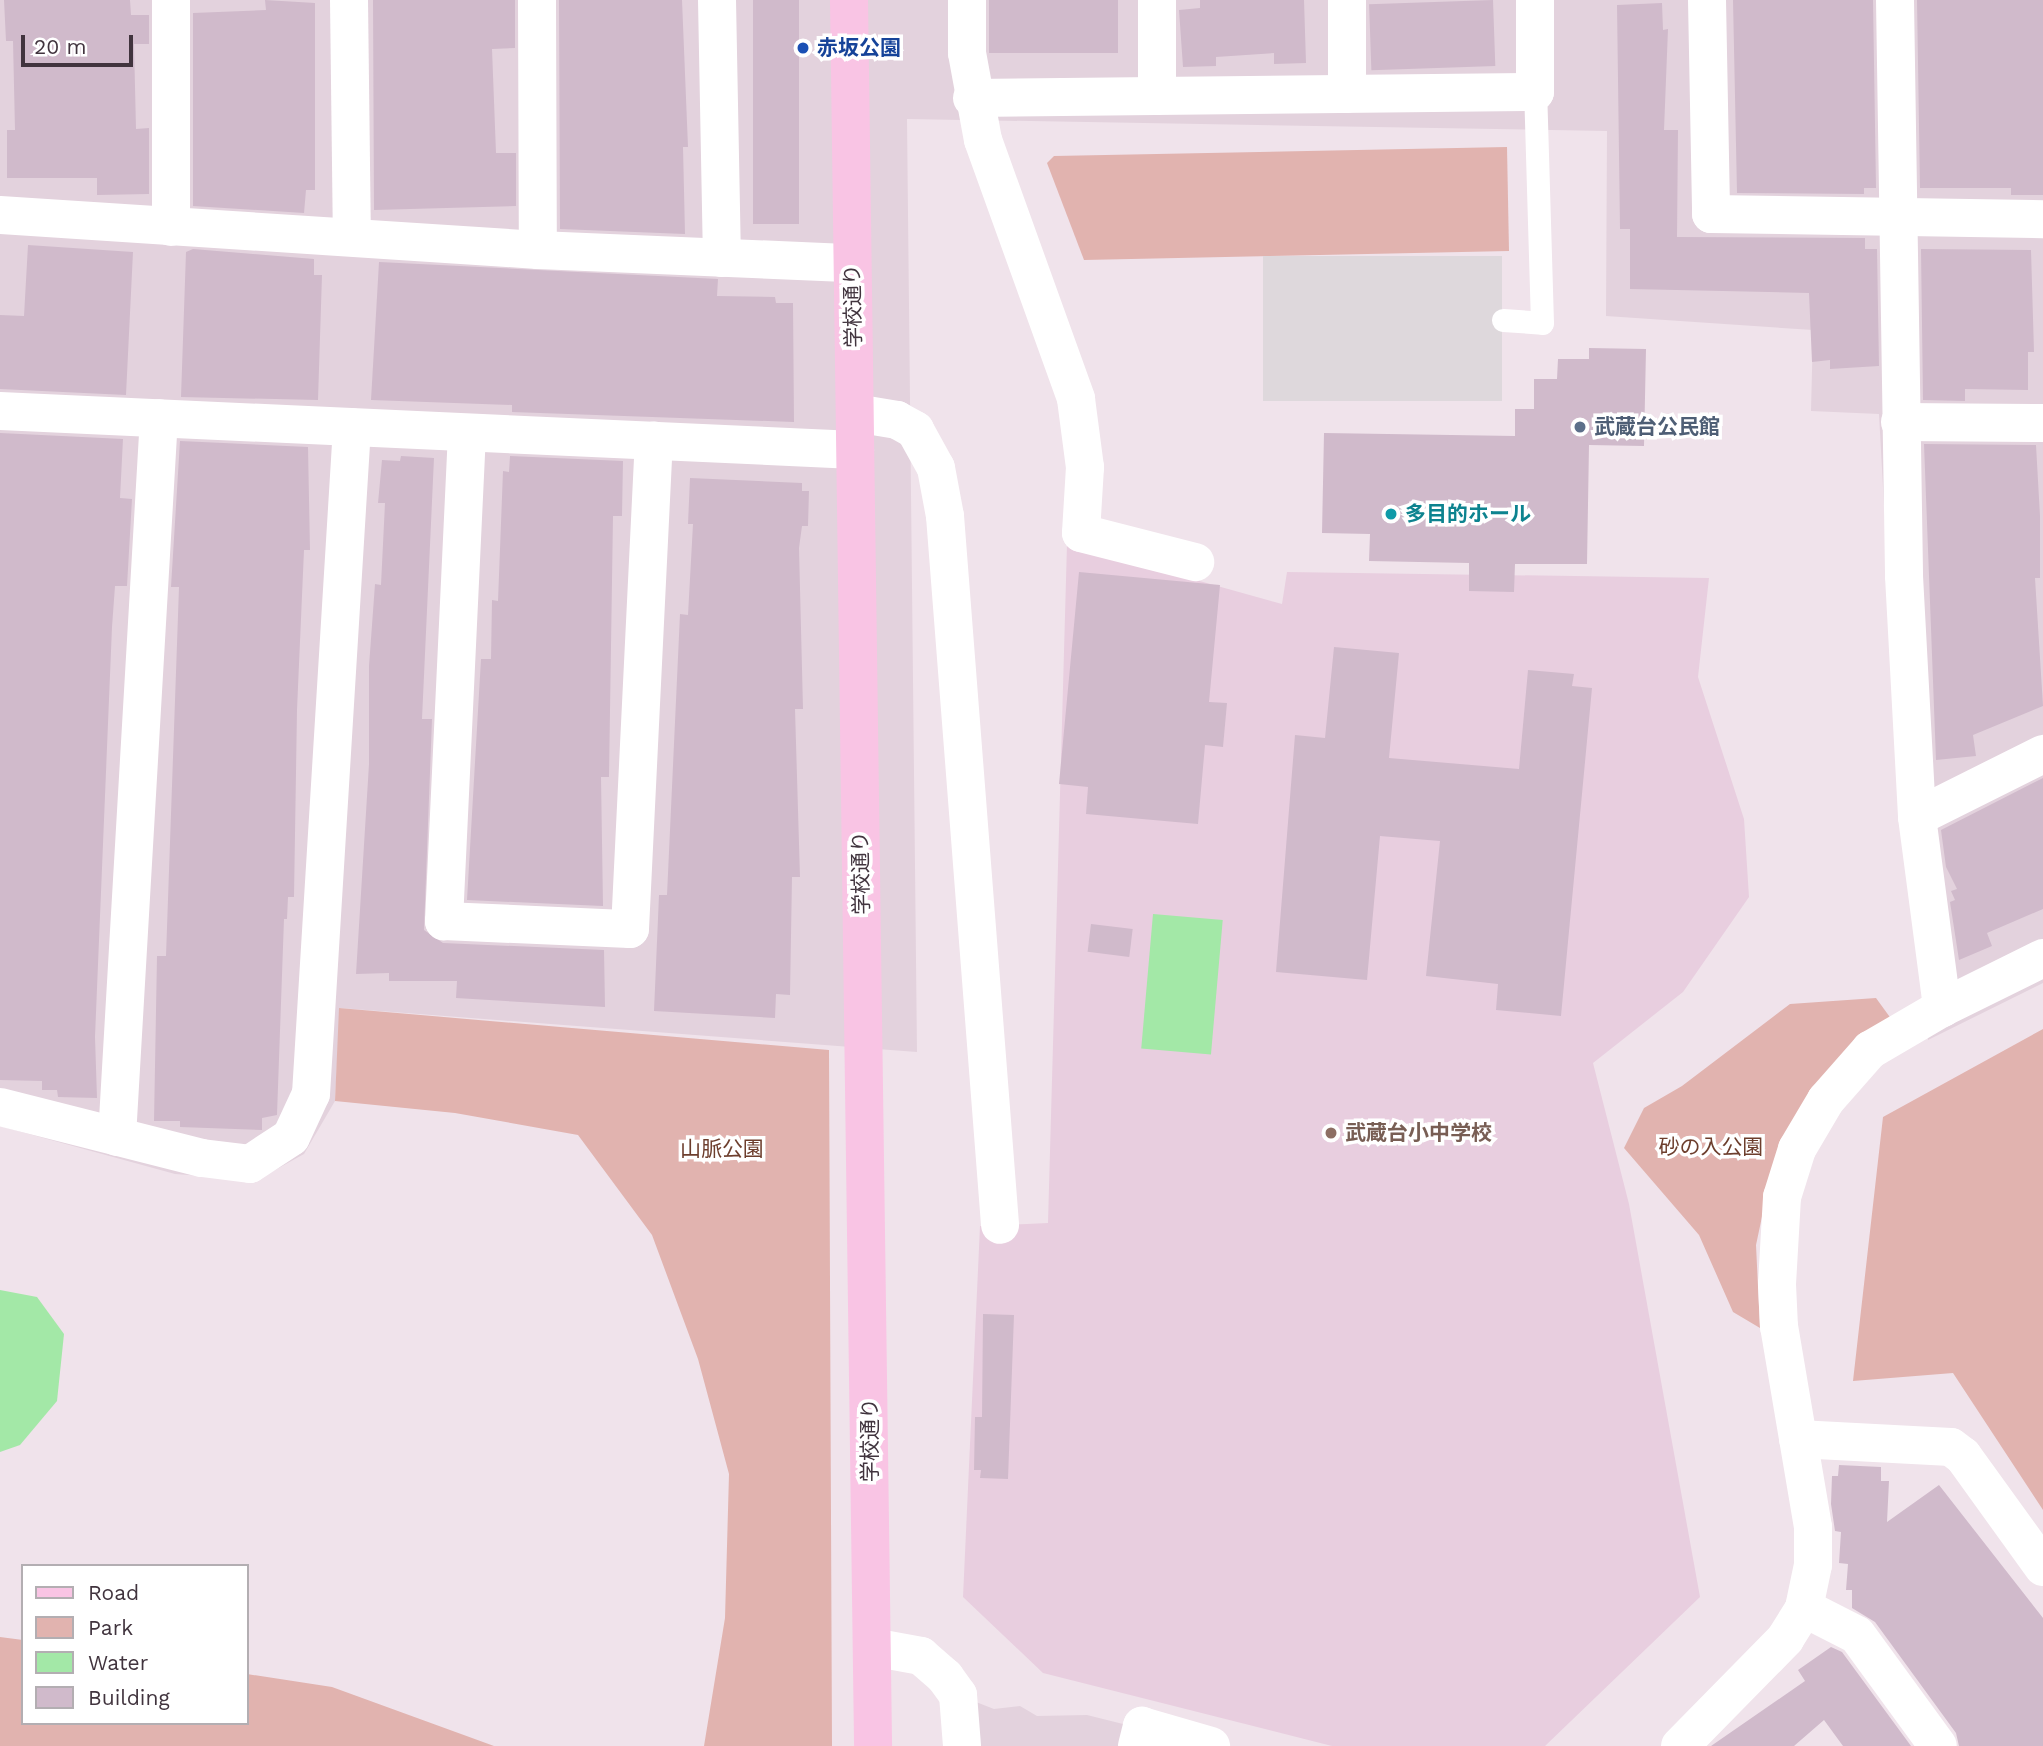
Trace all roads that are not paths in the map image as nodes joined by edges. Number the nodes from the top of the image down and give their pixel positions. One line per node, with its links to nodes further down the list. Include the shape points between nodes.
1 (171, 0): 19 (street)
2 (349, 0): 20 (street)
3 (537, 0): 21 (street)
4 (717, 0): 22 (street)
5 (849, 0): 23 (street, 学校通り)
6 (967, 0): 15 (street)
7 (1157, 0): 14 (street)
8 (1347, 0): 13 (street)
9 (1535, 0): 12 (street)
10 (1707, 0): 17 (street, via 1711,214)
11 (1895, 0): 17 (street)
12 (1535, 92): 13 (street); 24 (lane, via 1542,323)
13 (1347, 94): 14 (street)
14 (1157, 96): 15 (street)
15 (972, 98): 34 (street, via 1076,400 1085,467 1081,533)
16 (0, 215): 19 (street)
17 (1895, 217): 18 (street); 28 (street)
18 (2043, 219)
19 (171, 227): 20 (street)
20 (352, 237): 21 (street)
21 (538, 250): 22 (street)
22 (722, 258): 23 (street)
23 (852, 263): 26 (street, 学校通り)
24 (1503, 320)
25 (0, 411): 27 (street)
26 (855, 413): 33 (street, 学校通り); 41 (street, via 897,420 915,430 936,468 945,516)
27 (159, 418): 30 (street); 40 (street)
28 (1900, 422): 29 (street); 36 (street)
29 (2043, 423)
30 (352, 427): 31 (street); 40 (street, via 311,1094 290,1137 250,1164 202,1158)
31 (467, 433): 32 (street); 32 (street, via 444,921 630,929)
32 (653, 441): 33 (street)
33 (855, 450): 45 (street, 学校通り)
34 (1195, 562)
35 (2043, 754): 36 (street)
36 (1917, 817): 38 (street)
37 (2043, 958): 38 (street)
38 (1942, 1008): 42 (street, via 1870,1050 1826,1100 1797,1149 1782,1197 1777,1284)
39 (0, 1107): 40 (street)
40 (117, 1137)
41 (1000, 1226)
42 (1798, 1439): 43 (street, via 1951,1447 1963,1456); 44 (street, via 1813,1527 1813,1565)
43 (2043, 1567)
44 (1804, 1608): 46 (street, via 1785,1639); 51 (street, via 1857,1635)
45 (872, 1647): 47 (street, 学校通り); 48 (street, via 921,1656 945,1678 958,1695)
46 (1689, 1743)
47 (873, 1746)
48 (962, 1746)
49 (1137, 1746): 50 (street, via 1142,1726)
50 (1211, 1746)
51 (1938, 1746)

